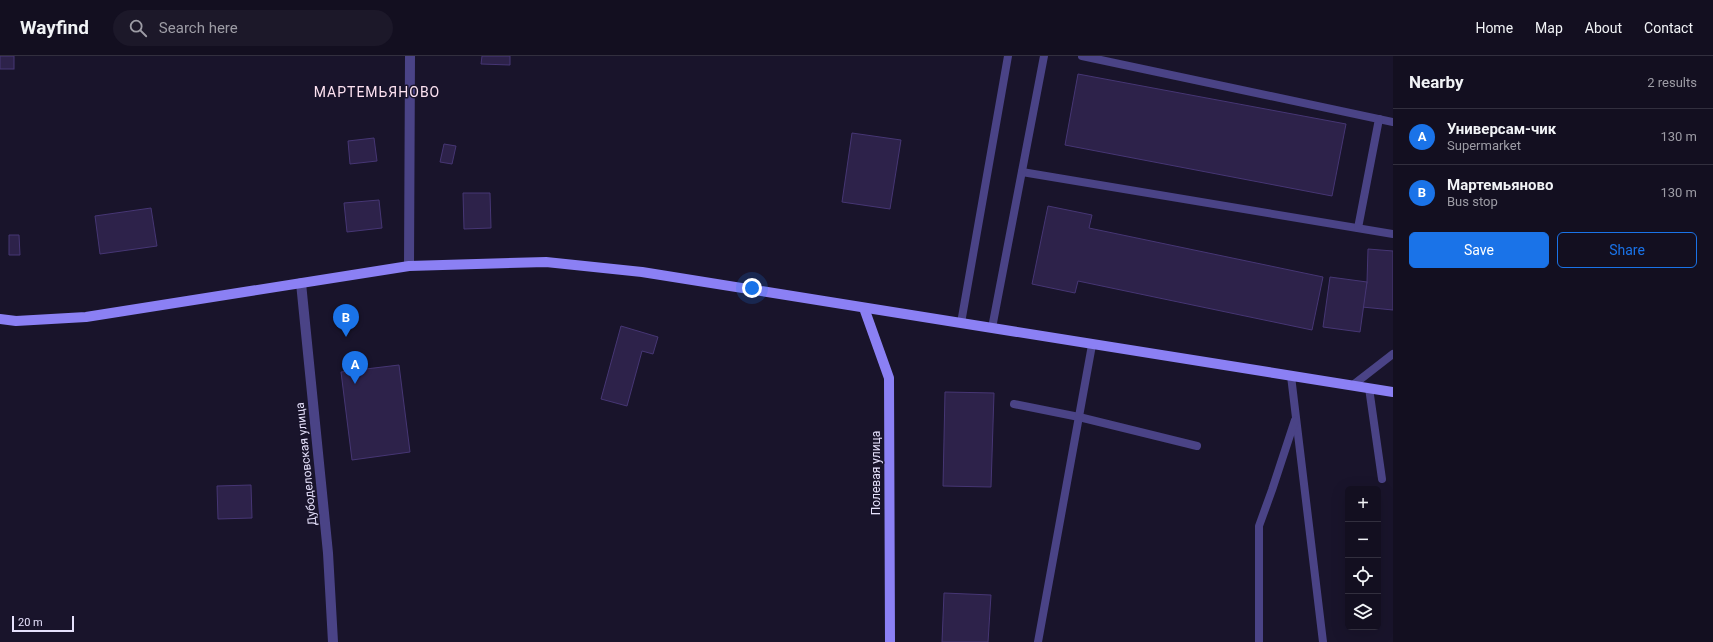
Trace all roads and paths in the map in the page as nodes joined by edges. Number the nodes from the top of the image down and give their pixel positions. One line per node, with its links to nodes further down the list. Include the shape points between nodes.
1 (410, 56): 10 (street)
2 (1008, 56): 14 (lane)
3 (1044, 56): 7 (lane)
4 (1082, 56): 5 (lane)
5 (1379, 119): 6 (lane); 8 (lane)
6 (1393, 122)
7 (1022, 172): 8 (lane); 15 (lane)
8 (1358, 228): 9 (lane)
9 (1393, 234)
10 (409, 266): 11 (street); 12 (street, via 546,262 642,272)
11 (301, 283): 13 (street, via 86,317 16,321); 27 (street, Дубоделовская улица, via 328,553)
12 (864, 308): 14 (street); 28 (street, Полевая улица, via 889,378)
13 (0, 319)
14 (961, 323): 15 (street)
15 (992, 328): 16 (street)
16 (1092, 345): 18 (street); 23 (lane)
17 (1393, 354): 19 (lane)
18 (1291, 376): 19 (street); 24 (lane)
19 (1353, 386): 20 (street)
20 (1369, 388): 21 (street); 26 (lane)
21 (1393, 392)
22 (1014, 404): 23 (lane)
23 (1079, 417): 25 (lane); 29 (lane)
24 (1296, 417): 30 (lane, via 1259,526); 31 (lane)
25 (1197, 446)
26 (1382, 479)
27 (333, 642)
28 (890, 642)
29 (1038, 642)
30 (1259, 642)
31 (1323, 642)

